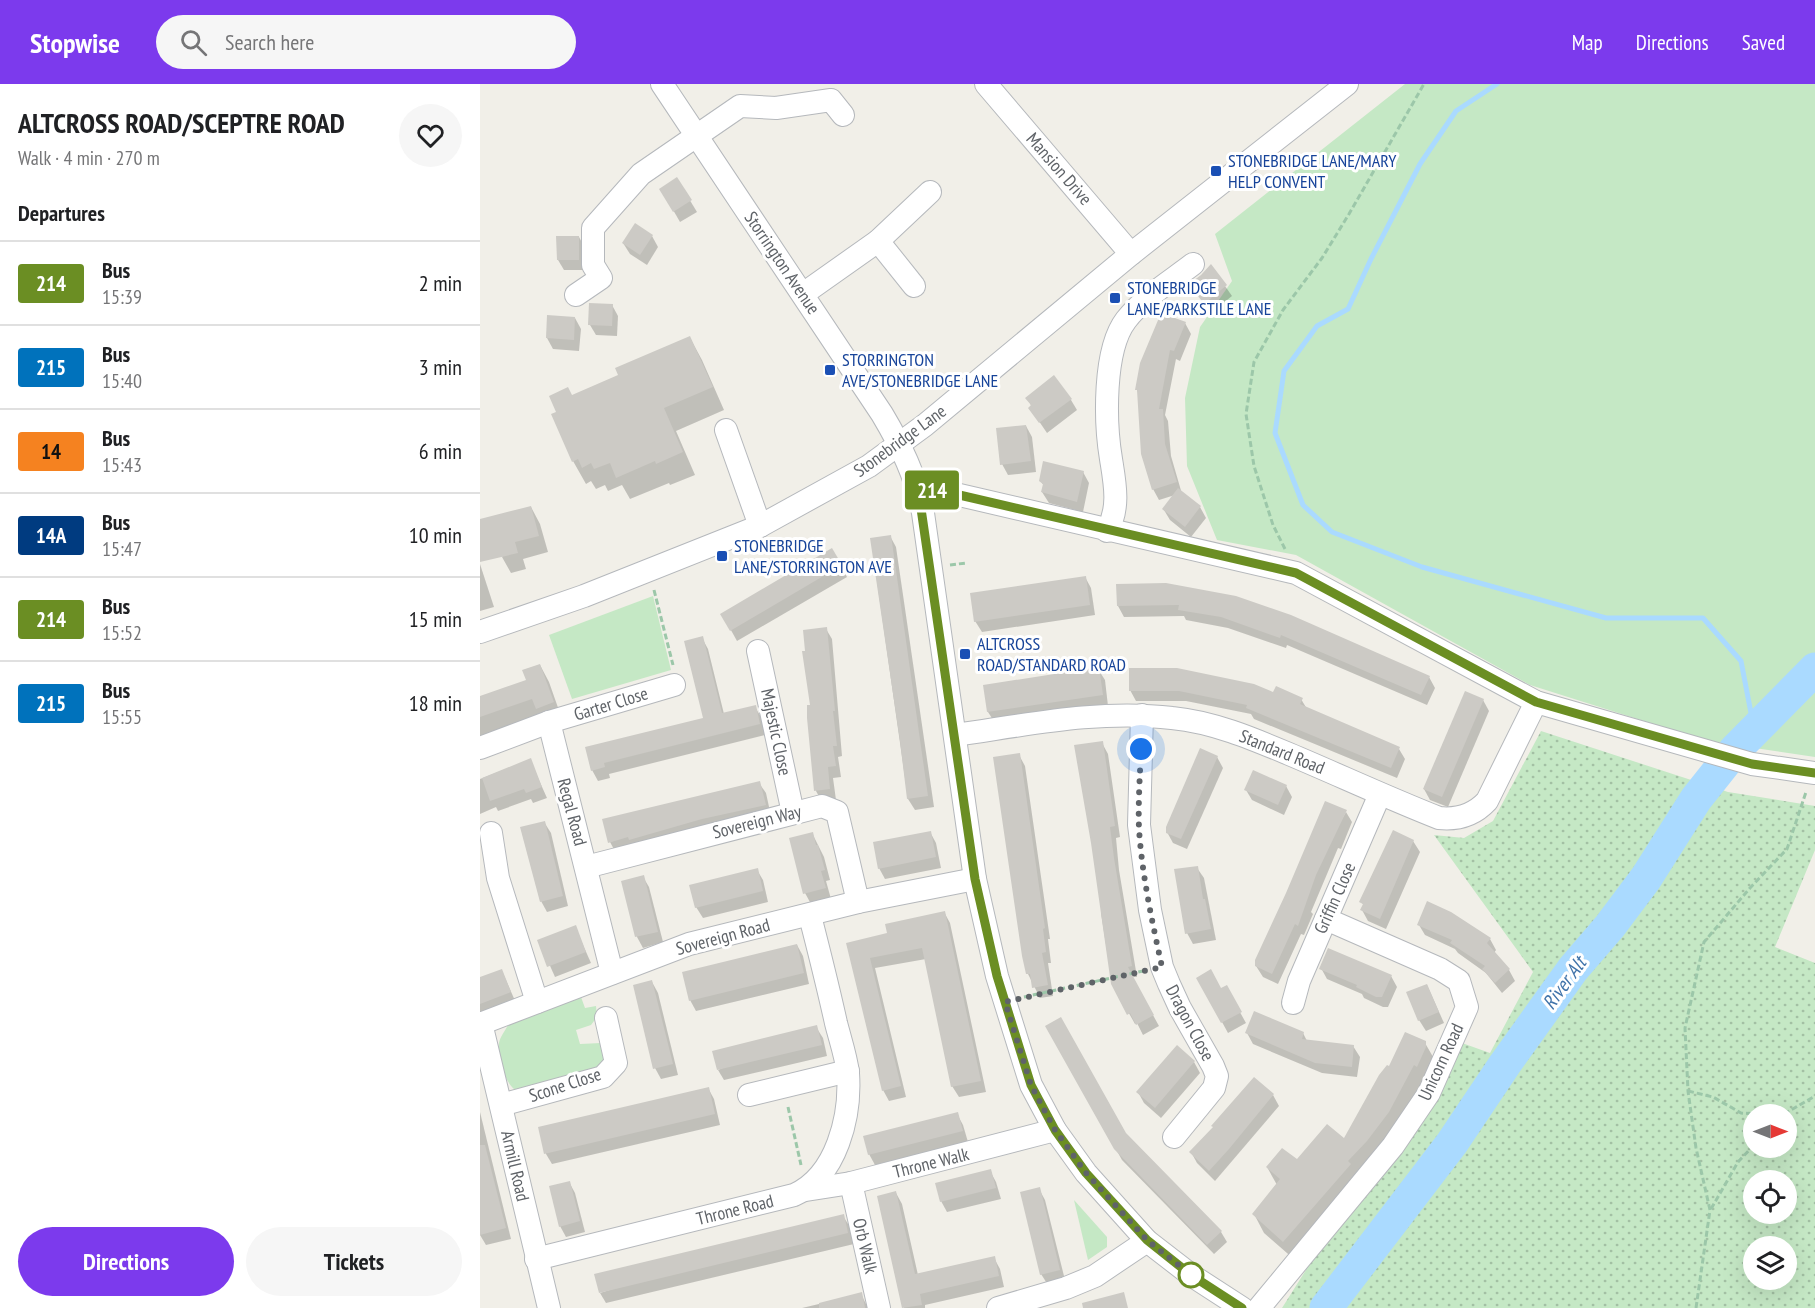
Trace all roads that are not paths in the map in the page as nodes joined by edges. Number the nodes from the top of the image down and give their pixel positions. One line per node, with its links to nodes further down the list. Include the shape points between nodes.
1 (662, 84): 5 (street, Storrington Avenue)
2 (986, 84): 8 (street, Mansion Drive)
3 (1347, 84): 8 (street, Stonebridge Lane)
4 (843, 115): 5 (street, via 831,100 776,108 740,106)
5 (696, 135): 11 (street, Storrington Avenue); 12 (street, via 641,174 593,228 593,265 601,278)
6 (930, 192): 7 (street)
7 (879, 241): 10 (street); 11 (street)
8 (1131, 254): 14 (street, Stonebridge Lane)
9 (1193, 264): 17 (street, via 1135,310 1119,330 1113,346 1107,434 1115,483 1115,517)
10 (914, 286)
11 (802, 294): 14 (street, Storrington Avenue)
12 (576, 295)
13 (726, 430): 16 (street)
14 (900, 444): 15 (street, Storrington Avenue); 16 (street, Stonebridge Lane, via 846,480)
15 (918, 488): 17 (street); 24 (street, Storrington Avenue)
16 (760, 526): 18 (street, Stonebridge Lane, via 650,571)
17 (1107, 531): 21 (street, via 1296,573)
18 (480, 632)
19 (758, 651): 28 (street, Majestic Close)
20 (674, 685): 23 (street, Garter Close)
21 (1536, 702): 26 (street, via 1752,764); 27 (street, Standard Road, via 1487,801 1475,812 1439,818)
22 (1142, 716): 24 (street, Standard Road, via 1086,718); 27 (street, Standard Road, via 1173,718 1246,736); 45 (street, Dragon Close, via 1139,825 1150,910 1162,967 1217,1076 1215,1088)
23 (549, 722): 25 (street); 30 (street, Regal Road)
24 (955, 735): 31 (street, Storrington Avenue)
25 (480, 748)
26 (1814, 773)
27 (1380, 794): 35 (street, Griffin Close)
28 (793, 813): 30 (street, Sovereign Way); 33 (street, Sovereign Way, via 822,806 837,812)
29 (491, 833): 32 (street)
30 (586, 867): 36 (street, Regal Road)
31 (975, 879): 33 (street, Sovereign Road); 44 (street, Storrington Avenue, via 997,976 1031,1085)
32 (489, 880): 37 (street)
33 (858, 902): 34 (street, Sovereign Road)
34 (810, 916): 36 (street, Sovereign Road, via 689,944); 41 (street, Throne Road)
35 (1326, 919): 38 (street, Griffin Close); 55 (street, Unicorn Road, via 1440,969 1459,981 1467,1007 1429,1094 1393,1146)
36 (612, 973): 37 (street, Sovereign Road)
37 (537, 1002): 40 (street, Sovereign Road)
38 (1293, 1003)
39 (606, 1018): 43 (street, Scone Close, via 616,1063 603,1077)
40 (481, 1023): 43 (street, Armill Road)
41 (848, 1071): 42 (street); 47 (street, Throne Road, via 848,1104 841,1132 827,1168)
42 (749, 1095)
43 (501, 1105): 49 (street, Armill Road)
44 (1055, 1130): 46 (street, Throne Walk); 48 (street, Storrington Avenue, via 1086,1173)
45 (1174, 1137)
46 (851, 1183): 47 (street, Throne Walk); 52 (street, Orb Walk)
47 (806, 1190): 49 (street, Throne Road)
48 (1147, 1240): 50 (street, via 1095,1276); 54 (street, Storrington Avenue)
49 (536, 1259): 51 (street, Armill Road)
50 (1030, 1304): 53 (street)
51 (549, 1308)
52 (879, 1308)
53 (998, 1308)
54 (1242, 1308)
55 (1259, 1308)

